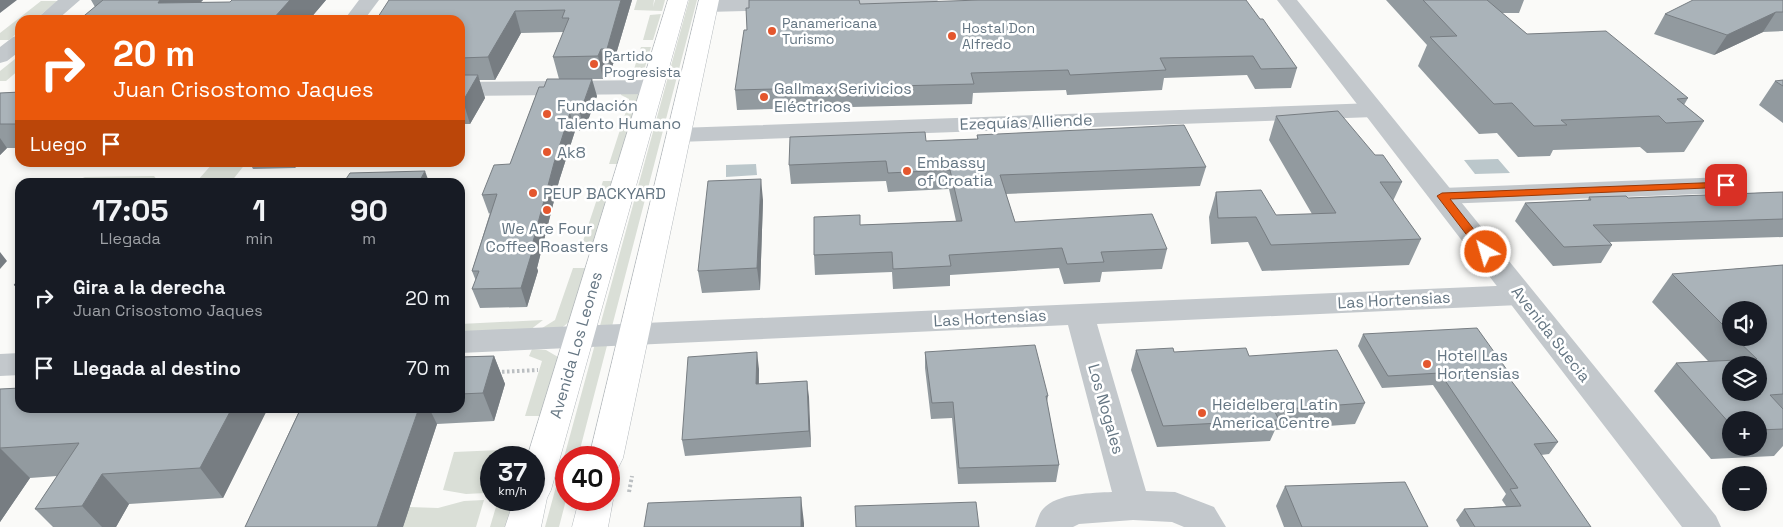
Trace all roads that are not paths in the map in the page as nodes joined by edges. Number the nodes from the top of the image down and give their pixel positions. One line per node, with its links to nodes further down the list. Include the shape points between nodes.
1 (70, 0): 7 (street)
2 (369, 0): 8 (street)
3 (678, 0): 11 (main road, Avenida Los Leones)
4 (928, 0): 6 (street)
5 (1287, 0): 13 (street, Avenida Suecia)
6 (708, 3): 14 (main road)
7 (51, 15)
8 (358, 15)
9 (15, 45): 10 (street)
10 (0, 57)
11 (653, 87): 12 (street); 20 (main road, Avenida Los Leones)
12 (465, 89)
13 (1374, 110): 14 (street, Ezequías Alliende); 16 (street, Avenida Suecia)
14 (678, 135): 19 (main road)
15 (1726, 185): 16 (street)
16 (1442, 196): 17 (street, Avenida Suecia)
17 (1519, 295): 18 (street, Las Hortensias); 33 (street, Avenida Suecia)
18 (1079, 314): 19 (street, Las Hortensias); 26 (street, Los Nogales)
19 (634, 334): 20 (street, Las Hortensias); 24 (main road)
20 (578, 336): 21 (street, Las Hortensias); 25 (main road, Avenida Los Leones)
21 (465, 342)
22 (0, 364): 23 (street)
23 (15, 364)
24 (609, 446)
25 (545, 452)
26 (1133, 505): 31 (street, via 1074,509 1056,519); 32 (street, via 1175,507 1201,518)
27 (528, 511): 29 (main road)
28 (594, 511): 30 (main road)
29 (523, 527)
30 (590, 527)
31 (1053, 527)
32 (1208, 527)
33 (1703, 527)

